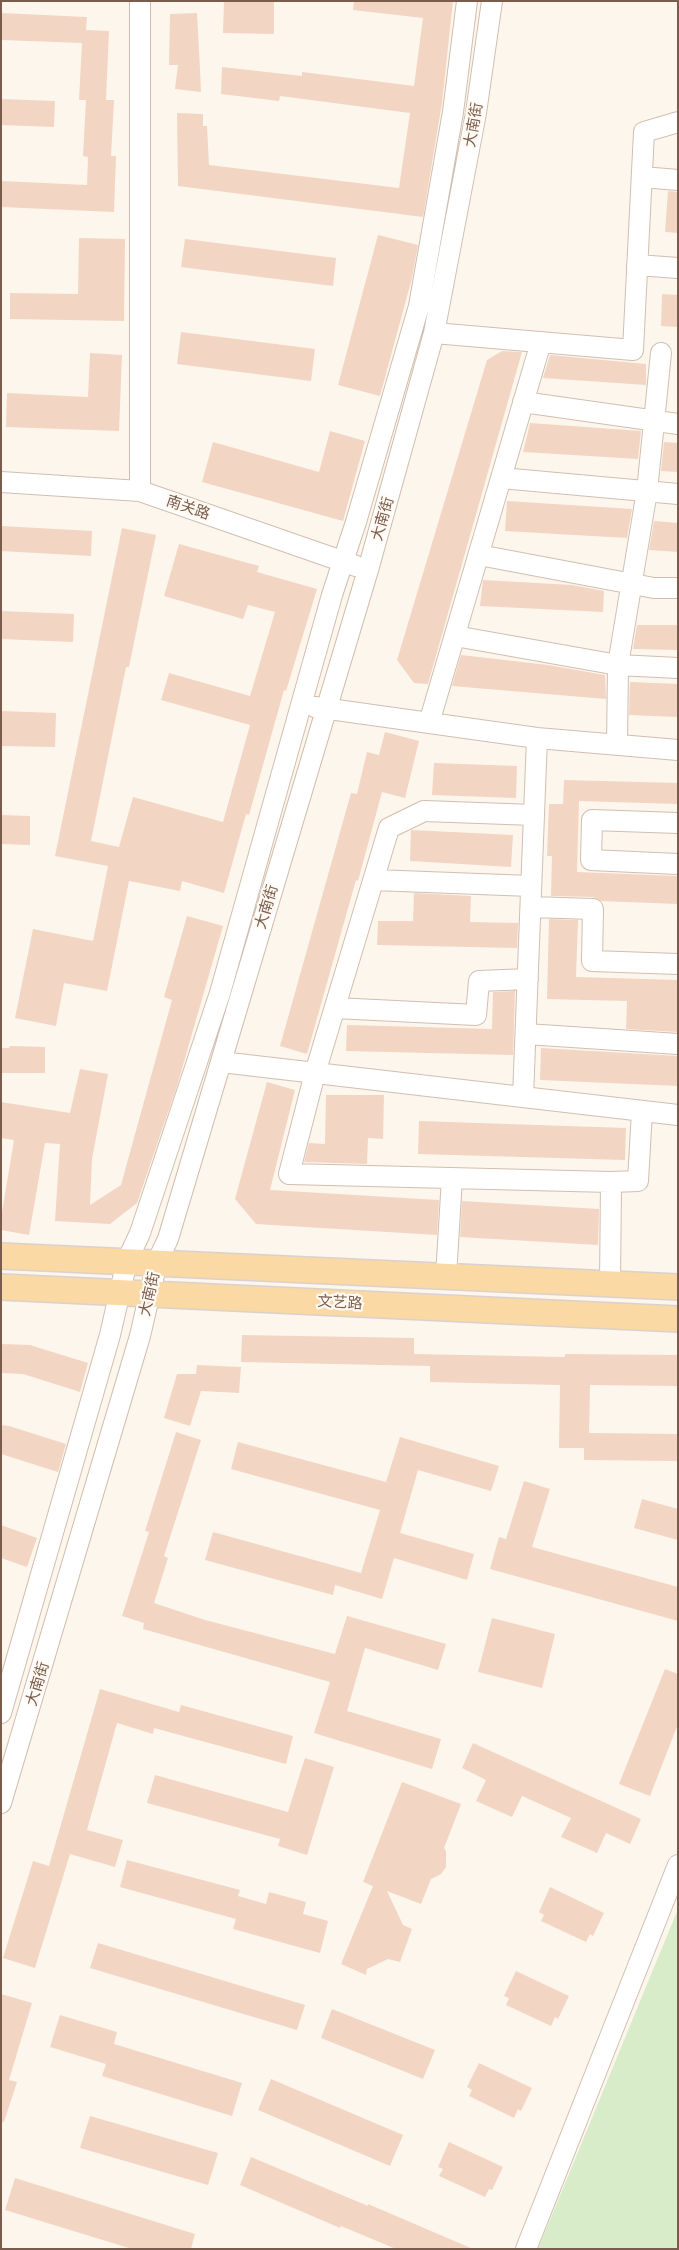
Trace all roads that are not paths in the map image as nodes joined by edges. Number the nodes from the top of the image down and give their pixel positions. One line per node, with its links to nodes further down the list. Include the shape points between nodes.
1 (140, 1): 18 (street)
2 (467, 1): 22 (street, 大南街, via 453,112 419,306)
3 (492, 1): 9 (street, 大南街, via 476,113)
4 (678, 122): 5 (street, via 644,132)
5 (642, 177): 6 (street); 7 (street)
6 (678, 180)
7 (637, 265): 8 (street); 11 (street)
8 (678, 268)
9 (434, 333): 10 (street); 23 (street, 大南街)
10 (541, 342): 11 (street); 13 (street)
11 (633, 350): 12 (street)
12 (669, 354): 14 (street)
13 (523, 402): 14 (street); 16 (street)
14 (654, 421): 15 (street); 19 (street)
15 (678, 424)
16 (501, 478): 19 (street); 21 (street)
17 (1, 482): 18 (street, 南关路)
18 (140, 491): 22 (street, 南关路)
19 (647, 491): 20 (street); 24 (street)
20 (678, 494)
21 (478, 555): 24 (street); 26 (street)
22 (344, 561): 23 (street, 南关路); 29 (street, 大南街)
23 (368, 570): 30 (street, 大南街)
24 (631, 584): 25 (street); 27 (street)
25 (678, 588)
26 (455, 636): 27 (street); 31 (street)
27 (618, 665): 28 (street); 33 (street)
28 (678, 668)
29 (301, 704): 30 (street); 54 (street, 大南街, via 220,993 140,1233)
30 (326, 710): 31 (street); 46 (street, 大南街)
31 (430, 723): 32 (street)
32 (537, 738): 33 (street); 35 (street)
33 (617, 745): 34 (street)
34 (678, 750)
35 (534, 815): 38 (street, via 424,811 389,828); 39 (street)
36 (678, 823): 37 (street, via 592,820 590,860)
37 (678, 864)
38 (374, 880): 39 (street); 43 (street)
39 (531, 886): 40 (street)
40 (530, 907): 41 (street, via 593,909 592,961); 42 (street)
41 (678, 964)
42 (528, 979): 43 (street, via 479,981 476,1015); 44 (street)
43 (335, 1008): 47 (street)
44 (526, 1034): 45 (street); 48 (street)
45 (678, 1044)
46 (221, 1062): 47 (street); 55 (street, 大南街, via 168,1239)
47 (315, 1073): 48 (street); 51 (street, via 290,1174)
48 (523, 1097): 49 (street)
49 (642, 1111): 50 (street); 52 (street, via 638,1181)
50 (678, 1115)
51 (452, 1178): 52 (street); 56 (street)
52 (612, 1182): 57 (street)
53 (1, 1256): 54 (main road)
54 (127, 1261): 55 (main road); 60 (street, 大南街)
55 (158, 1262): 56 (main road); 61 (street, 大南街)
56 (446, 1276): 57 (main road)
57 (610, 1284): 59 (main road)
58 (1, 1287): 60 (main road, 文艺路)
59 (678, 1287)
60 (119, 1292): 61 (main road, 文艺路); 63 (street, 大南街)
61 (150, 1293): 62 (main road, 文艺路); 64 (street, 大南街)
62 (678, 1319)
63 (1, 1713)
64 (1, 1803)
65 (678, 1864): 66 (street)
66 (526, 2249)

